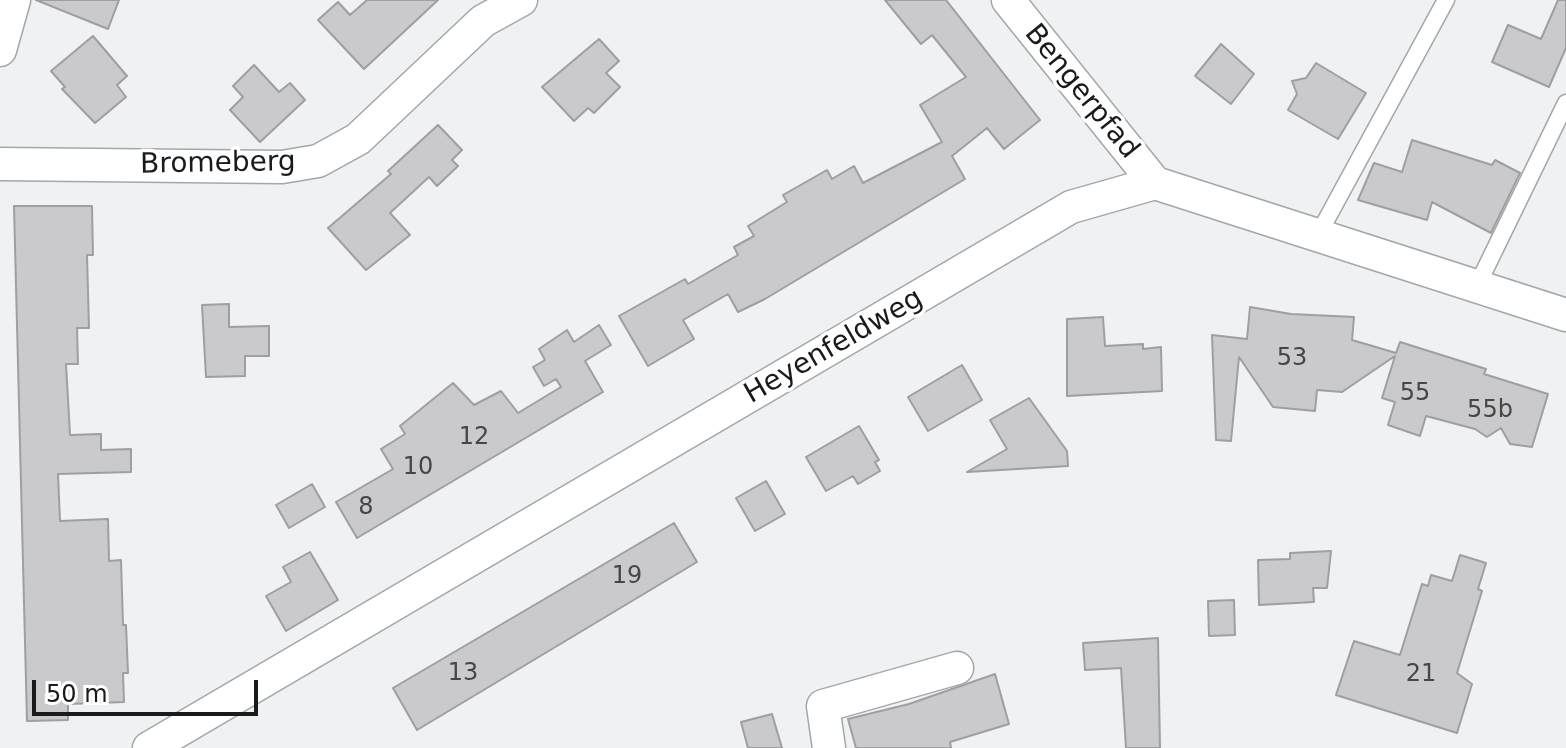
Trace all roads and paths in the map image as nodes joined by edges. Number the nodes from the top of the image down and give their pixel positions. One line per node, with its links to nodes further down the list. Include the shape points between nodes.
1 (14, 0): 5 (street)
2 (521, 0): 7 (street, Bromeberg, via 483,21 358,139 318,161 282,167)
3 (1008, 0): 8 (street, Bengerpfad)
4 (1446, 0): 9 (lane)
5 (0, 50)
6 (1566, 103): 10 (lane)
7 (0, 164)
8 (1155, 183): 9 (street); 13 (street, Heyenfeldweg, via 1071,207)
9 (1318, 235): 10 (street)
10 (1477, 286): 11 (street)
11 (1566, 315)
12 (957, 668): 14 (street, via 823,706)
13 (149, 748)
14 (829, 748)

